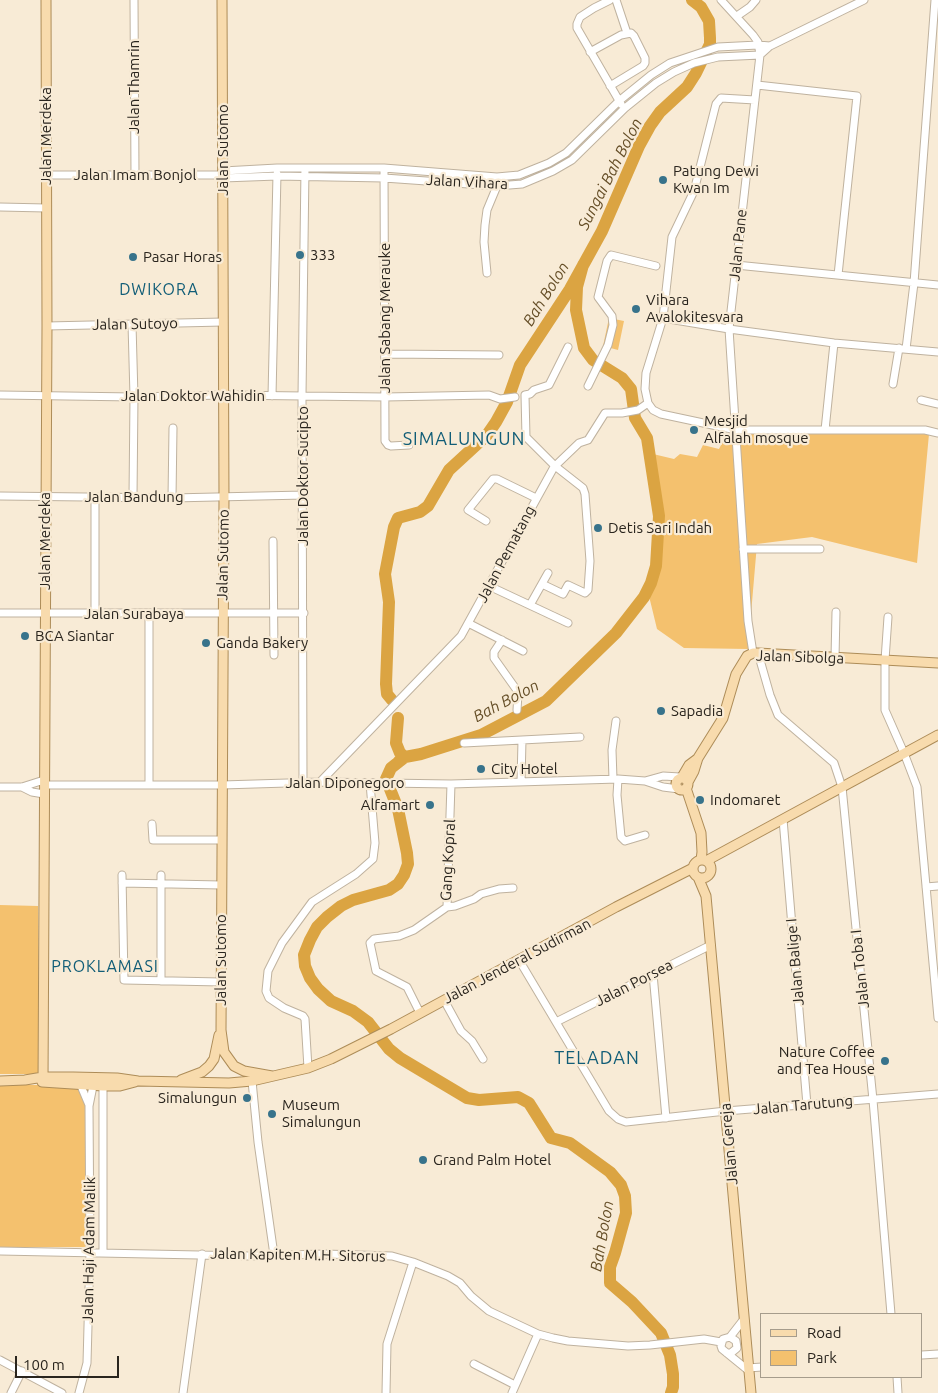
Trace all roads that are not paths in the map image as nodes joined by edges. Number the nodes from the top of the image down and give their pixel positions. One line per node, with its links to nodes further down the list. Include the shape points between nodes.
1 (46, 0): 29 (main road, Jalan Merdeka)
2 (134, 0): 30 (street, Jalan Thamrin)
3 (222, 0): 31 (main road, Jalan Sutomo)
4 (610, 0): 14 (street, via 578,21 577,28)
5 (616, 0): 11 (street)
6 (721, 0): 10 (street, Jalan Pane)
7 (756, 0): 10 (street)
8 (864, 0): 13 (street)
9 (936, 0): 16 (street)
10 (737, 16): 12 (street, Jalan Pane)
11 (628, 33): 14 (street); 19 (street, via 634,36 645,63)
12 (758, 45): 13 (street, Jalan Vihara); 15 (street, Jalan Pane); 21 (street, Jalan Vihara, via 718,47 670,63)
13 (770, 46): 15 (street)
14 (590, 52): 19 (street)
15 (760, 55): 18 (street, Jalan Pane); 22 (street, Jalan Vihara, via 718,57 694,63 656,83)
16 (930, 66): 17 (street); 45 (street)
17 (938, 69)
18 (756, 85): 20 (street, Jalan Pane); 44 (street, via 857,96)
19 (610, 86): 21 (street)
20 (755, 100): 41 (street, Jalan Pane); 47 (street, via 721,98 716,104 694,191 672,236)
21 (618, 101): 22 (street); 23 (street, Jalan Vihara)
22 (625, 108): 24 (street, Jalan Vihara)
23 (566, 153): 24 (street); 33 (street, Jalan Vihara, via 535,170)
24 (572, 160): 38 (street, Jalan Vihara, via 538,178)
25 (277, 168): 26 (street, Jalan Vihara); 31 (street, Jalan Vihara); 32 (street)
26 (304, 168): 27 (street, Jalan Vihara); 34 (street, Jalan Doktor Sucipto)
27 (384, 168): 28 (street, Jalan Vihara); 35 (street, Jalan Sabang Merauke)
28 (441, 172): 33 (street, Jalan Vihara); 36 (street)
29 (46, 175): 30 (street, Jalan Imam Bonjol); 40 (main road, Jalan Merdeka)
30 (135, 175): 31 (street, Jalan Imam Bonjol)
31 (223, 175): 32 (street, Jalan Vihara); 48 (main road, Jalan Sutomo)
32 (277, 176): 34 (street, Jalan Vihara); 63 (street)
33 (505, 177): 38 (street)
34 (304, 178): 35 (street, Jalan Vihara); 64 (street, Jalan Doktor Sucipto)
35 (384, 178): 36 (street, Jalan Vihara); 56 (street, Jalan Sabang Merauke)
36 (440, 181): 37 (street, Jalan Vihara)
37 (497, 186): 38 (street, Jalan Vihara); 43 (street, via 485,224)
38 (508, 186)
39 (0, 207): 40 (street)
40 (46, 208): 50 (main road, Jalan Merdeka)
41 (736, 265): 44 (street); 51 (street, Jalan Pane)
42 (656, 266): 59 (street, via 609,256 598,297 612,316 613,325 608,345)
43 (487, 273)
44 (838, 275): 45 (street)
45 (914, 283): 46 (street); 54 (street)
46 (938, 285)
47 (663, 318): 51 (street); 69 (street, via 646,373)
48 (223, 322): 49 (street, Jalan Sutoyo); 62 (main road, Jalan Sutomo)
49 (132, 324): 50 (street, Jalan Sutoyo); 65 (street)
50 (47, 326): 61 (main road, Jalan Merdeka)
51 (729, 329): 52 (street); 72 (street, Jalan Pane)
52 (834, 343): 54 (street); 73 (street)
53 (568, 347): 76 (street, via 549,385 525,395 527,440)
54 (903, 349): 55 (street); 58 (street)
55 (938, 352)
56 (385, 354): 57 (street); 66 (street, Jalan Sabang Merauke)
57 (499, 356)
58 (893, 384)
59 (588, 386)
60 (0, 395): 61 (street, Jalan Doktor Wahidin)
61 (46, 395): 65 (street, Jalan Doktor Wahidin); 79 (main road, Jalan Merdeka)
62 (224, 395): 63 (street, Jalan Doktor Wahidin); 65 (street, Jalan Doktor Wahidin); 82 (main road, Jalan Sutomo)
63 (272, 396): 64 (street, Jalan Doktor Wahidin)
64 (302, 396): 66 (street, Jalan Doktor Wahidin); 77 (street, Jalan Doktor Sucipto)
65 (134, 397): 81 (street)
66 (385, 397): 67 (street, Jalan Doktor Wahidin); 75 (street, Jalan Sabang Merauke, via 386,443 391,446)
67 (516, 397)
68 (921, 400): 70 (street)
69 (648, 403): 72 (street, via 661,414); 76 (street, Jalan Pematang, via 638,410 622,414 605,413 588,440 579,443)
70 (938, 404)
71 (173, 428): 83 (street)
72 (736, 430): 73 (street); 87 (street, Jalan Pane)
73 (825, 430): 74 (street, via 926,430)
74 (938, 433)
75 (409, 445)
76 (555, 466): 84 (street, Jalan Pematang); 90 (street, via 583,488 585,494 590,561 588,590 585,593 568,585 563,594)
77 (304, 495): 82 (street, Jalan Bandung); 95 (street, Jalan Doktor Sucipto)
78 (0, 496): 79 (street, Jalan Bandung)
79 (45, 497): 80 (street, Jalan Bandung); 96 (main road, Jalan Merdeka)
80 (95, 497): 81 (street, Jalan Bandung); 97 (street)
81 (133, 497): 83 (street, Jalan Bandung)
82 (224, 497): 83 (street, Jalan Bandung); 99 (main road, Jalan Sutomo)
83 (172, 498)
84 (536, 498): 85 (street, via 493,479 468,510); 91 (street, Jalan Pematang)
85 (486, 521)
86 (273, 541): 100 (street)
87 (743, 549): 88 (street); 106 (street, Jalan Pane, via 748,621)
88 (820, 549)
89 (548, 573): 90 (street)
90 (542, 584): 92 (street)
91 (488, 586): 92 (street); 102 (street, Jalan Pematang)
92 (530, 606): 103 (street)
93 (836, 612): 108 (street)
94 (0, 613): 96 (street, Jalan Surabaya)
95 (304, 613): 100 (street, Jalan Surabaya); 122 (street, Jalan Doktor Sucipto)
96 (45, 614): 97 (street, Jalan Surabaya); 128 (main road, Jalan Merdeka)
97 (95, 614): 98 (street, Jalan Surabaya)
98 (149, 614): 99 (street, Jalan Surabaya); 125 (street)
99 (222, 614): 100 (street, Jalan Surabaya); 127 (main road, Jalan Sutomo)
100 (273, 614): 107 (street)
101 (888, 617): 109 (street)
102 (468, 623): 104 (street); 120 (street, Jalan Pematang, via 461,636)
103 (568, 623)
104 (502, 640): 105 (street); 111 (street, via 494,658 516,689)
105 (523, 651)
106 (756, 653): 108 (main road, Jalan Sibolga); 124 (main road, Jalan Sibolga, via 742,662 732,684 724,718 698,758 689,765); 131 (street, Jalan Toba I, via 778,715 834,763)
107 (274, 655)
108 (835, 658): 109 (main road, Jalan Sibolga)
109 (885, 660): 110 (main road, Jalan Sibolga); 117 (street, via 885,710)
110 (938, 664)
111 (517, 710)
112 (616, 721): 118 (street, via 612,750)
113 (938, 735): 117 (main road)
114 (580, 737): 115 (street)
115 (522, 740): 116 (street); 121 (street)
116 (464, 743)
117 (904, 753): 131 (main road); 144 (street, via 917,787)
118 (615, 779): 119 (street, Jalan Diponegoro); 121 (street, Jalan Diponegoro); 134 (street, via 621,838 625,841)
119 (645, 781): 124 (street, via 663,787); 124 (street, via 663,776)
120 (320, 782): 122 (street, Jalan Diponegoro); 123 (street, Jalan Diponegoro)
121 (521, 782): 126 (street, Jalan Diponegoro)
122 (303, 783): 127 (street, Jalan Diponegoro)
123 (372, 783): 126 (street, Jalan Diponegoro); 158 (street, via 376,843 373,859 312,902 282,943 268,971 266,991 269,998 304,1016)
124 (683, 783): 136 (main road, via 701,833)
125 (149, 784): 127 (street, Jalan Diponegoro); 128 (street, Jalan Diponegoro)
126 (451, 784): 146 (street, Gang Kopral)
127 (222, 785): 135 (main road, Jalan Sutomo)
128 (44, 786): 130 (street, Jalan Diponegoro); 130 (street, Jalan Diponegoro); 160 (main road, Jalan Merdeka)
129 (0, 787): 130 (street, Jalan Diponegoro)
130 (22, 787)
131 (842, 787): 132 (main road); 169 (street, Jalan Toba I)
132 (783, 819): 136 (main road); 170 (street, Jalan Balige I)
133 (152, 824): 135 (street, via 152,840)
134 (645, 835)
135 (221, 840): 142 (main road, Jalan Sutomo)
136 (703, 860): 137 (main road, via 696,862); 137 (main road, via 711,867 710,873)
137 (698, 874): 147 (main road, Jalan Gereja, via 706,896); 148 (main road, Jalan Jenderal Sudirman, via 675,878)
138 (122, 875): 140 (street)
139 (161, 875): 141 (street)
140 (122, 884): 141 (street); 150 (street, via 124,980)
141 (161, 884): 142 (street); 150 (street)
142 (221, 885): 151 (main road, Jalan Sutomo)
143 (938, 886): 144 (street)
144 (926, 887): 154 (street)
145 (513, 888): 146 (street, via 480,894)
146 (447, 907): 153 (street, Gang Kopral, via 414,930 399,936 374,939 370,943 376,971 406,987)
147 (711, 945): 149 (street, Jalan Porsea); 172 (main road, Jalan Gereja)
148 (519, 960): 152 (main road, Jalan Jenderal Sudirman); 155 (street, Jalan Tarutung)
149 (653, 974): 155 (street, Jalan Porsea); 173 (street)
150 (161, 981): 151 (street)
151 (221, 982): 156 (main road, Jalan Sutomo)
152 (444, 1000): 153 (main road, Jalan Jenderal Sudirman); 157 (street, via 461,1031)
153 (420, 1013): 158 (main road, Jalan Jenderal Sudirman, via 332,1059)
154 (938, 1018)
155 (556, 1022): 173 (street, Jalan Tarutung, via 614,1116 626,1122)
156 (221, 1030): 159 (main road, Jalan Sutomo, via 224,1052 234,1066); 164 (main road, via 214,1059 209,1066)
157 (483, 1059)
158 (308, 1068): 159 (main road)
159 (272, 1076): 163 (main road)
160 (43, 1080): 161 (main road); 162 (main road, via 117,1078); 165 (main road)
161 (0, 1081)
162 (138, 1081): 164 (main road); 167 (main road)
163 (252, 1081): 164 (main road); 178 (street)
164 (175, 1082)
165 (82, 1086): 166 (main road); 171 (street)
166 (93, 1086): 167 (main road); 171 (street)
167 (103, 1086): 176 (street)
168 (938, 1094): 169 (street, Jalan Tarutung)
169 (873, 1100): 170 (street, Jalan Tarutung); 180 (street, Jalan Toba I)
170 (808, 1105): 172 (street, Jalan Tarutung)
171 (89, 1106): 175 (street, Jalan Haji Adam Malik)
172 (726, 1111): 173 (street, Jalan Tarutung); 181 (main road, Jalan Gereja)
173 (666, 1118)
174 (0, 1251): 175 (street, Jalan Kapiten M.H. Sitorus)
175 (90, 1252): 176 (street, Jalan Kapiten M.H. Sitorus); 198 (street, Jalan Haji Adam Malik, via 87,1363)
176 (103, 1253): 177 (street, Jalan Kapiten M.H. Sitorus)
177 (202, 1254): 178 (street, Jalan Kapiten M.H. Sitorus); 199 (street)
178 (274, 1255): 179 (street, Jalan Kapiten M.H. Sitorus, via 392,1256)
179 (412, 1262): 182 (street, Jalan Kapiten M.H. Sitorus, via 460,1283 489,1311); 200 (street, via 387,1344)
180 (891, 1313)
181 (744, 1319): 183 (street); 185 (main road, Jalan Gereja)
182 (538, 1334): 184 (street, Jalan Kapiten M.H. Sitorus, via 568,1341 628,1346 704,1339); 195 (street)
183 (730, 1337): 184 (street); 185 (street)
184 (721, 1342): 186 (street)
185 (742, 1343): 186 (street, via 734,1352); 192 (main road, Jalan Gereja)
186 (727, 1353): 192 (street)
187 (938, 1354): 188 (street)
188 (923, 1356)
189 (0, 1360): 193 (street)
190 (474, 1364): 195 (street)
191 (760, 1367): 192 (street)
192 (749, 1370): 202 (main road, Jalan Gereja)
193 (22, 1371): 196 (street); 197 (street)
194 (896, 1378): 203 (street)
195 (516, 1384): 201 (street)
196 (11, 1393)
197 (62, 1393)
198 (79, 1393)
199 (183, 1393)
200 (386, 1393)
201 (512, 1393)
202 (751, 1393)
203 (898, 1393)

